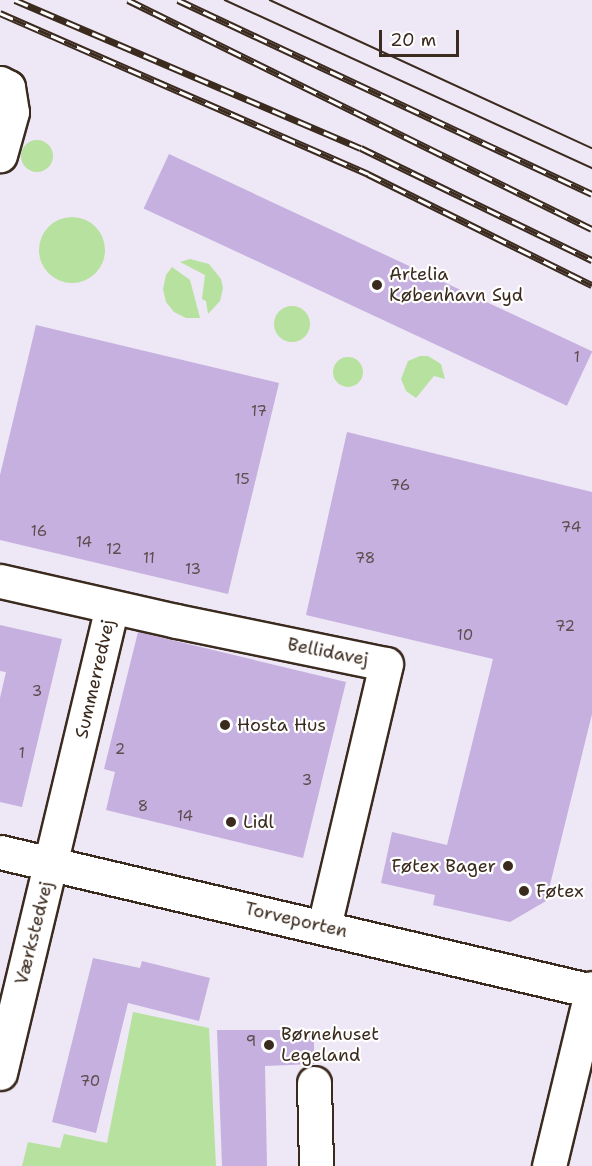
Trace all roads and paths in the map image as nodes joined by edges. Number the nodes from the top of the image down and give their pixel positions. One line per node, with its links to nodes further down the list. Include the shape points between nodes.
1 (0, 83): 2 (street, via 8,87 12,112)
2 (0, 155)
3 (0, 581): 4 (street, Summerredvej)
4 (112, 607): 6 (street, Summerredvej); 7 (street, Bellidavej, via 386,664)
5 (0, 852): 6 (street, Torveporten)
6 (52, 864): 7 (street, Torveporten); 9 (street, Værkstedvej)
7 (324, 926): 8 (street, Torveporten)
8 (592, 990): 12 (street)
9 (0, 1073)
10 (314, 1083): 11 (street)
11 (316, 1166)
12 (549, 1166)

